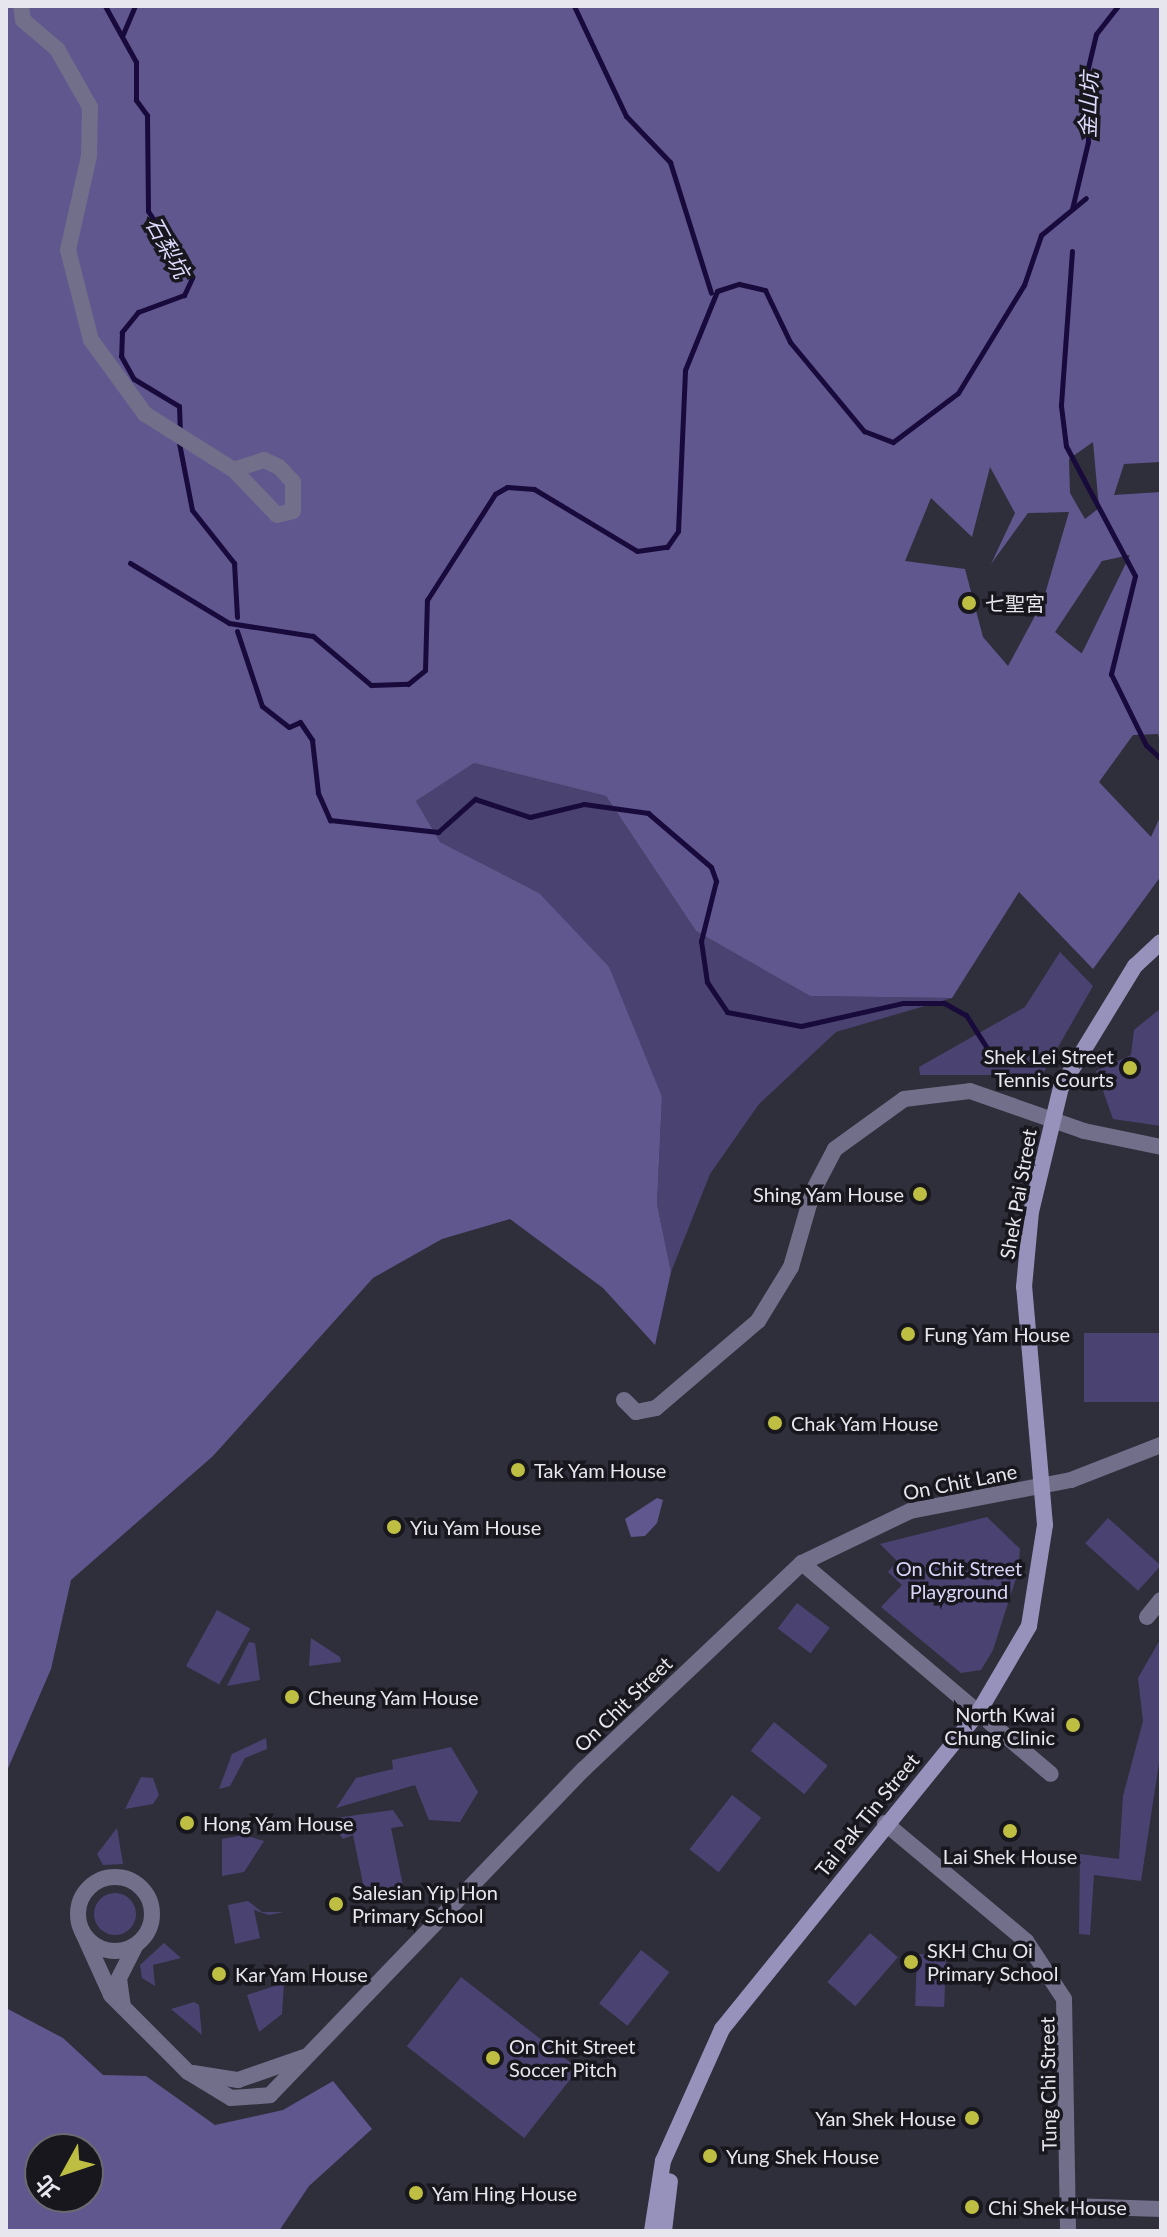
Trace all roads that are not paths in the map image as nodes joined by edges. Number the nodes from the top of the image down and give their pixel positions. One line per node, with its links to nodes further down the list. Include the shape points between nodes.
1 (21, 6): 2 (street, via 23,20 57,49 90,107 89,156 68,250 91,340 145,414)
2 (234, 470)
3 (1161, 942): 4 (street, Shek Pai Street, via 1128,978 1061,1087)
4 (1052, 1120): 5 (street); 6 (street, via 955,1089 921,1093 873,1116 825,1165 791,1267 758,1321 656,1408 636,1412); 8 (street, Shek Pai Street, via 1024,1258)
5 (1161, 1147)
6 (624, 1400)
7 (1161, 1445): 8 (street)
8 (1040, 1486): 9 (street, On Chit Lane, via 910,1511); 12 (street, Tai Pak Tin Street, via 1039,1594 1016,1655)
9 (802, 1563): 12 (street); 17 (street, On Chit Street, via 584,1769 284,2085 256,2098 225,2097 188,2072)
10 (1161, 1600): 11 (street)
11 (1147, 1617)
12 (978, 1713): 13 (street); 14 (street, Tai Pak Tin Street)
13 (1051, 1774)
14 (885, 1823): 18 (street, Tai Pak Tin Street, via 722,2029); 19 (street, Tung Chi Street, via 1026,1941 1056,1981 1069,2023)
15 (82, 1931): 16 (street, via 99,1948); 16 (street, via 78,1907 90,1885 125,1878 151,1903 150,1927); 17 (street, On Chit Street)
16 (135, 1946): 17 (street, via 119,1978)
17 (124, 2008)
18 (674, 2136): 21 (street, Tai Pak Tin Street); 22 (street, Tai Pak Tin Street)
19 (1069, 2206): 20 (street); 23 (street, Tung Chi Street)
20 (1161, 2209)
21 (652, 2231)
22 (664, 2231)
23 (1068, 2231)

